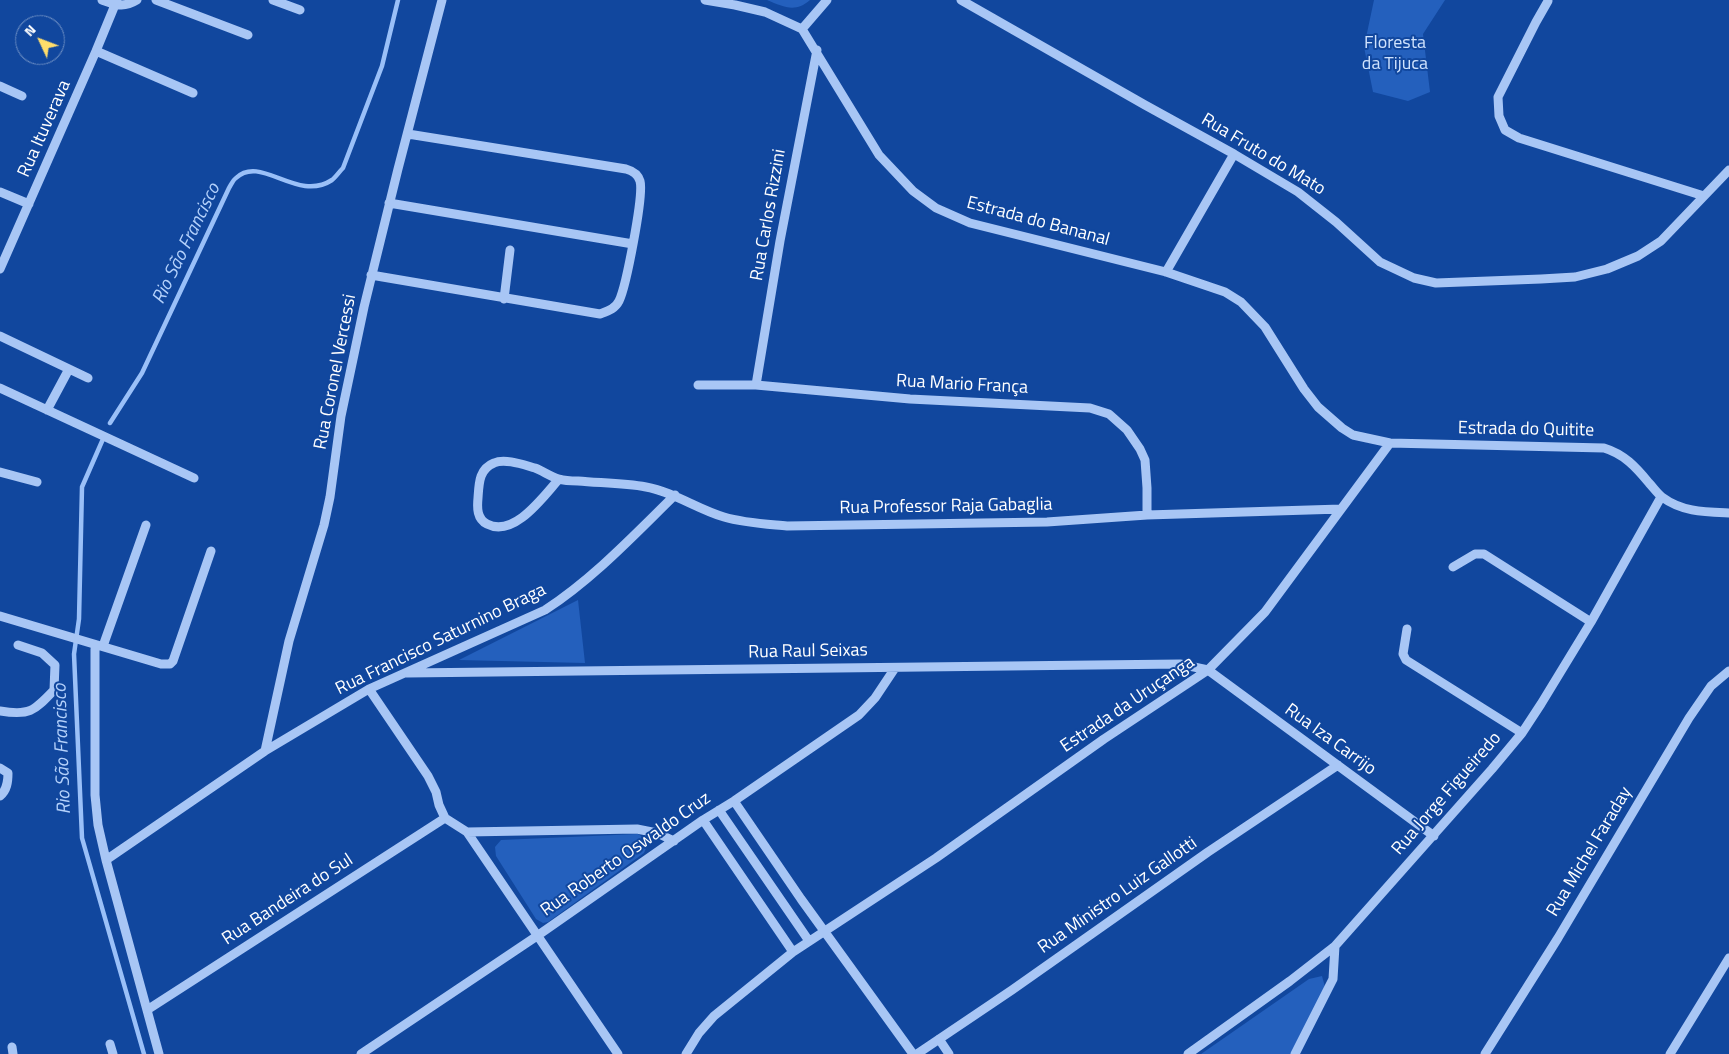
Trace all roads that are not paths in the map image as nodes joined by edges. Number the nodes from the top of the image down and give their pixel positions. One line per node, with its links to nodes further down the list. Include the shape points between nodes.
1 (102, 0): 10 (street)
2 (137, 0): 10 (street, via 129,5)
3 (156, 0): 14 (street)
4 (273, 0): 12 (street)
5 (442, 0): 20 (street, Rua Coronel Vercessi)
6 (705, 0): 11 (street, Estrada do Bananal)
7 (827, 0): 13 (street)
8 (961, 0): 21 (street, Rua Fruto do Mato)
9 (1548, 1): 24 (street, via 1498,97 1499,116 1505,130 1518,138)
10 (116, 2): 16 (street, Rua Ituverava)
11 (736, 2): 13 (street, Estrada do Bananal)
12 (300, 10)
13 (802, 29): 15 (street, Estrada do Bananal)
14 (248, 35)
15 (817, 50): 30 (street, Estrada do Bananal, via 879,156 913,191 936,208 970,223); 37 (street, Rua Carlos Rizzini)
16 (96, 51): 18 (street); 26 (street, Rua Ituverava)
17 (0, 86): 19 (street)
18 (193, 93)
19 (22, 96)
20 (408, 134): 25 (street, Rua Coronel Vercessi); 27 (street, via 633,172 638,176 641,193)
21 (1234, 154): 24 (street, Rua Fruto do Mato, via 1298,192 1380,262 1414,278 1436,282 1575,277 1607,269 1660,242); 30 (street)
22 (1729, 170): 24 (street, Rua Fruto do Mato)
23 (0, 192): 26 (street)
24 (1704, 196)
25 (389, 202): 27 (street); 31 (street, Rua Coronel Vercessi)
26 (29, 204): 29 (street, Rua Ituverava)
27 (633, 244): 32 (street, via 619,300 611,310 600,314)
28 (510, 250): 32 (street)
29 (0, 269)
30 (1166, 272): 40 (street, Estrada do Bananal, via 1225,292 1241,302 1265,327 1318,407 1353,435)
31 (371, 275): 32 (street); 65 (street, Rua Coronel Vercessi, via 341,416 324,525 289,641)
32 (504, 299)
33 (0, 336): 34 (street)
34 (69, 369): 35 (street); 39 (street)
35 (88, 378)
36 (698, 385): 37 (street, Rua Mario França)
37 (756, 385): 49 (street, Rua Mario França, via 910,399 1090,408 1109,414 1127,430 1145,460)
38 (0, 388): 39 (street)
39 (47, 410): 42 (street)
40 (1390, 443): 46 (street, Estrada do Quitite, via 1604,448 1628,460); 47 (street, Estrada da Uruçanga)
41 (0, 472): 44 (street)
42 (194, 478)
43 (559, 480): 43 (street, Rua Professor Raja Gabaglia, via 535,468 495,462 480,474 479,514 491,526 510,526); 45 (street, Rua Professor Raja Gabaglia, via 646,487)
44 (38, 482)
45 (675, 495): 49 (street, Rua Professor Raja Gabaglia, via 723,516 787,526 1047,522); 61 (street, Rua Francisco Saturnino Braga, via 595,573 545,610)
46 (1661, 497): 48 (street, Estrada do Quitite, via 1694,512); 54 (street, Rua Jorge Figueiredo)
47 (1341, 509): 49 (street, Rua Professor Raja Gabaglia); 59 (street, Estrada da Uruçanga, via 1265,612)
48 (1729, 513)
49 (1147, 515)
50 (146, 525): 57 (street)
51 (211, 551): 57 (street, via 170,664)
52 (1453, 567): 54 (street, via 1475,554 1484,554)
53 (0, 616): 57 (street)
54 (1591, 622): 64 (street, Rua Jorge Figueiredo)
55 (1408, 629): 64 (street, via 1403,654 1406,660)
56 (18, 645): 63 (street, via 42,653 55,665 54,690 35,709 17,713)
57 (98, 646): 76 (street, via 95,795)
58 (895, 668): 59 (street, Rua Raul Seixas, via 1180,664); 61 (street, Rua Raul Seixas); 69 (street, Rua Roberto Oswaldo Cruz, via 875,698 859,714)
59 (1208, 670): 66 (street, Rua Iza Carrijo); 77 (street, Estrada da Uruçanga)
60 (1729, 671): 96 (street, Rua Michel Faraday, via 1711,686 1689,718)
61 (407, 673): 62 (street, Rua Francisco Saturnino Braga)
62 (369, 689): 65 (street, Rua Francisco Saturnino Braga); 71 (street, via 428,776)
63 (0, 711)
64 (1522, 733): 74 (street, Rua Jorge Figueiredo)
65 (265, 750): 76 (street, Rua Francisco Saturnino Braga)
66 (1338, 765): 74 (street, Rua Iza Carrijo); 84 (street, Rua Ministro Luiz Gallotti)
67 (0, 768): 68 (street, via 8,773 8,784)
68 (0, 796)
69 (734, 801): 70 (street, Rua Roberto Oswaldo Cruz); 77 (street)
70 (719, 810): 72 (street, Rua Roberto Oswaldo Cruz); 79 (street)
71 (445, 818): 73 (street); 83 (street, Rua Bandeira do Sul)
72 (703, 820): 75 (street, Rua Roberto Oswaldo Cruz); 81 (street)
73 (467, 832): 75 (street, via 637,829); 78 (street)
74 (1434, 836): 80 (street, Rua Jorge Figueiredo)
75 (674, 841): 78 (street, Rua Roberto Oswaldo Cruz)
76 (106, 860): 83 (street)
77 (825, 931): 79 (street, Estrada da Uruçanga); 91 (street)
78 (537, 936): 88 (street, Rua Roberto Oswaldo Cruz); 89 (street)
79 (809, 941): 81 (street, Estrada da Uruçanga)
80 (1335, 946): 94 (street, Rua Jorge Figueiredo); 95 (street, via 1333,979)
81 (793, 952): 90 (street, Estrada da Uruçanga, via 714,1016)
82 (1729, 958): 97 (street)
83 (147, 1010): 87 (street)
84 (939, 1039): 92 (street, Rua Ministro Luiz Gallotti); 93 (street)
85 (110, 1044): 86 (street)
86 (113, 1054)
87 (159, 1054)
88 (361, 1054)
89 (618, 1054)
90 (686, 1054)
91 (913, 1054)
92 (917, 1054)
93 (949, 1054)
94 (1188, 1054)
95 (1295, 1054)
96 (1485, 1054)
97 (1670, 1054)

